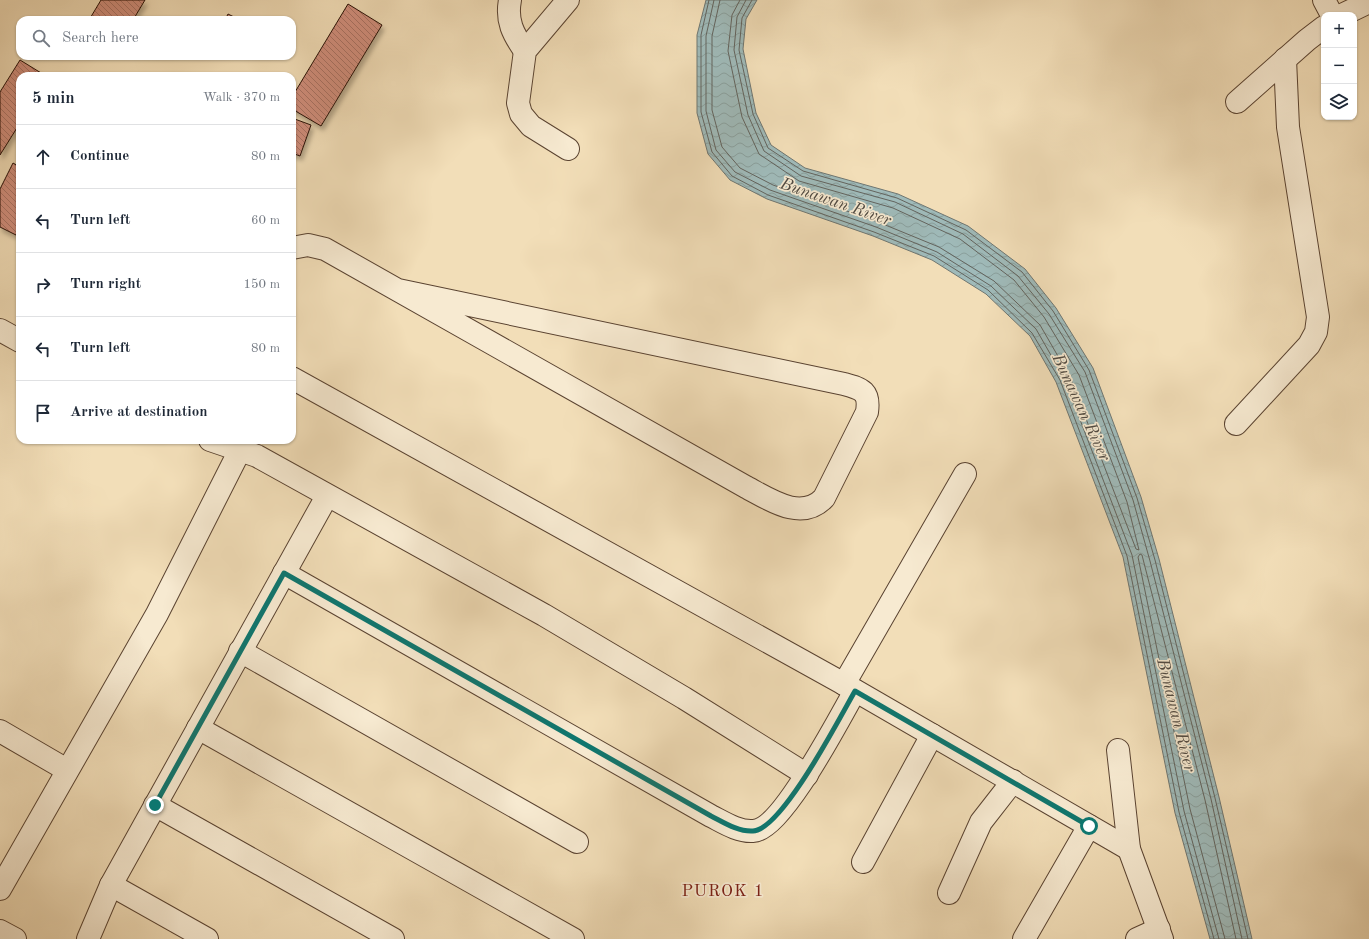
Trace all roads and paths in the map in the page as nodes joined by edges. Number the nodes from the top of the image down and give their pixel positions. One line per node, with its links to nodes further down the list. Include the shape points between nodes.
1 (510, 0): 8 (street, via 508,20 513,34)
2 (568, 0): 8 (street)
3 (1324, 0): 5 (street)
4 (1369, 2): 6 (street)
5 (1330, 12)
6 (1348, 12)
7 (1321, 29): 9 (street)
8 (525, 51): 11 (street, via 518,103 521,114 531,126)
9 (1285, 59): 10 (street); 17 (street, via 1288,127 1316,303 1316,332 1309,345)
10 (1237, 102)
11 (568, 149)
12 (296, 247): 13 (street, via 308,245 325,249)
13 (398, 290): 13 (street, via 746,487 787,507 804,510 816,506 824,498 867,412 869,402 866,394 858,388 844,384)
14 (0, 330): 15 (street)
15 (16, 339)
16 (296, 380): 24 (street)
17 (1236, 424)
18 (222, 444): 19 (street)
19 (240, 450): 21 (street, via 270,463); 29 (street, via 157,614)
20 (965, 474): 24 (street)
21 (326, 496): 22 (street); 30 (street, via 544,615 684,698)
22 (284, 573): 23 (street); 30 (street, via 711,816 741,829 754,831 762,828 774,818)
23 (240, 651): 25 (street); 34 (street)
24 (850, 687): 27 (street); 30 (street)
25 (198, 728): 32 (street); 44 (street)
26 (0, 731): 29 (street)
27 (932, 735): 31 (street); 36 (street)
28 (1118, 750): 35 (street)
29 (67, 770): 38 (street)
30 (806, 776)
31 (1013, 781): 33 (street); 39 (street, via 981,822)
32 (155, 805): 37 (street); 43 (street)
33 (1089, 826): 35 (street); 45 (street)
34 (577, 842)
35 (1129, 849): 40 (street)
36 (863, 862)
37 (111, 885): 41 (street); 42 (street)
38 (0, 889)
39 (949, 893)
40 (1160, 934): 46 (street)
41 (88, 939)
42 (207, 939)
43 (393, 939)
44 (573, 939)
45 (1024, 939)
46 (1137, 939)

